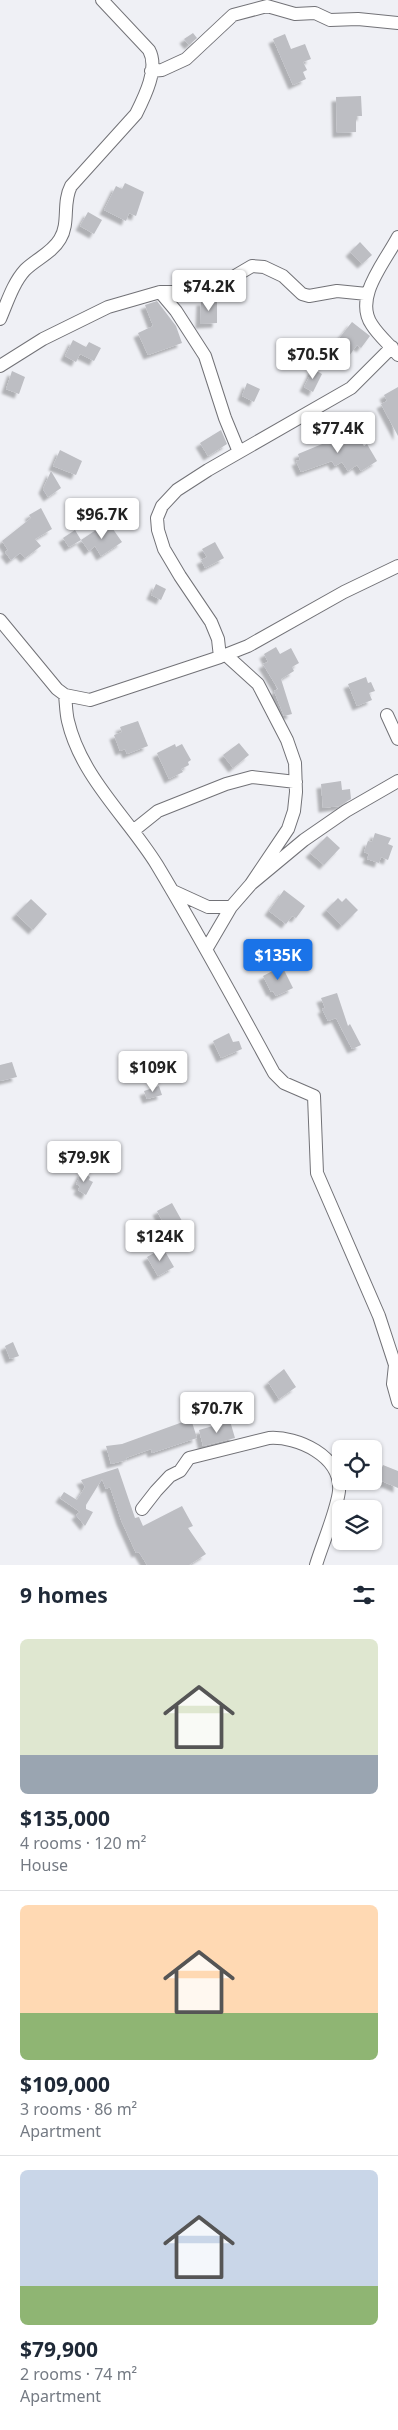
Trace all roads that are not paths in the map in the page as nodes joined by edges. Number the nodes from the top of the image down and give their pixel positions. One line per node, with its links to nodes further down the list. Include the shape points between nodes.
1 (102, 0): 3 (street, via 149,50 154,60)
2 (398, 23): 3 (street, via 330,20 315,13 295,14 267,6 233,15 186,59 162,70)
3 (151, 71): 7 (street, via 136,114 71,186 60,240 26,269)
4 (398, 237): 6 (street)
5 (160, 292): 6 (street, via 199,292 257,266 284,276 302,294 309,296 337,291); 9 (street, via 108,307 43,339); 10 (street, via 205,356)
6 (367, 294): 8 (street, via 365,312 372,326)
7 (0, 319)
8 (395, 351): 10 (street, via 351,388)
9 (0, 366)
10 (239, 452): 13 (street, via 177,490 162,506 157,518 164,549 212,622)
11 (398, 566): 13 (street, via 248,646)
12 (0, 620): 14 (street)
13 (223, 656): 14 (street, via 90,700); 17 (street, via 258,684 295,763)
14 (65, 695): 19 (street, via 68,721 77,745 103,790)
15 (386, 715): 16 (street)
16 (398, 739)
17 (296, 782): 19 (street, via 252,777 226,784 158,811); 20 (street, via 294,812 288,829)
18 (397, 786): 20 (street, via 346,811 304,840)
19 (133, 831): 21 (street)
20 (251, 884): 22 (street)
21 (172, 891): 22 (street, via 208,906); 23 (street)
22 (231, 907): 23 (street)
23 (207, 948): 24 (street, via 274,1073 284,1082 314,1096 317,1172 379,1316 393,1356)
24 (398, 1402)
25 (142, 1509): 26 (street, via 189,1458 269,1438 283,1437 302,1443 319,1453 330,1465 339,1490)
26 (316, 1565)

